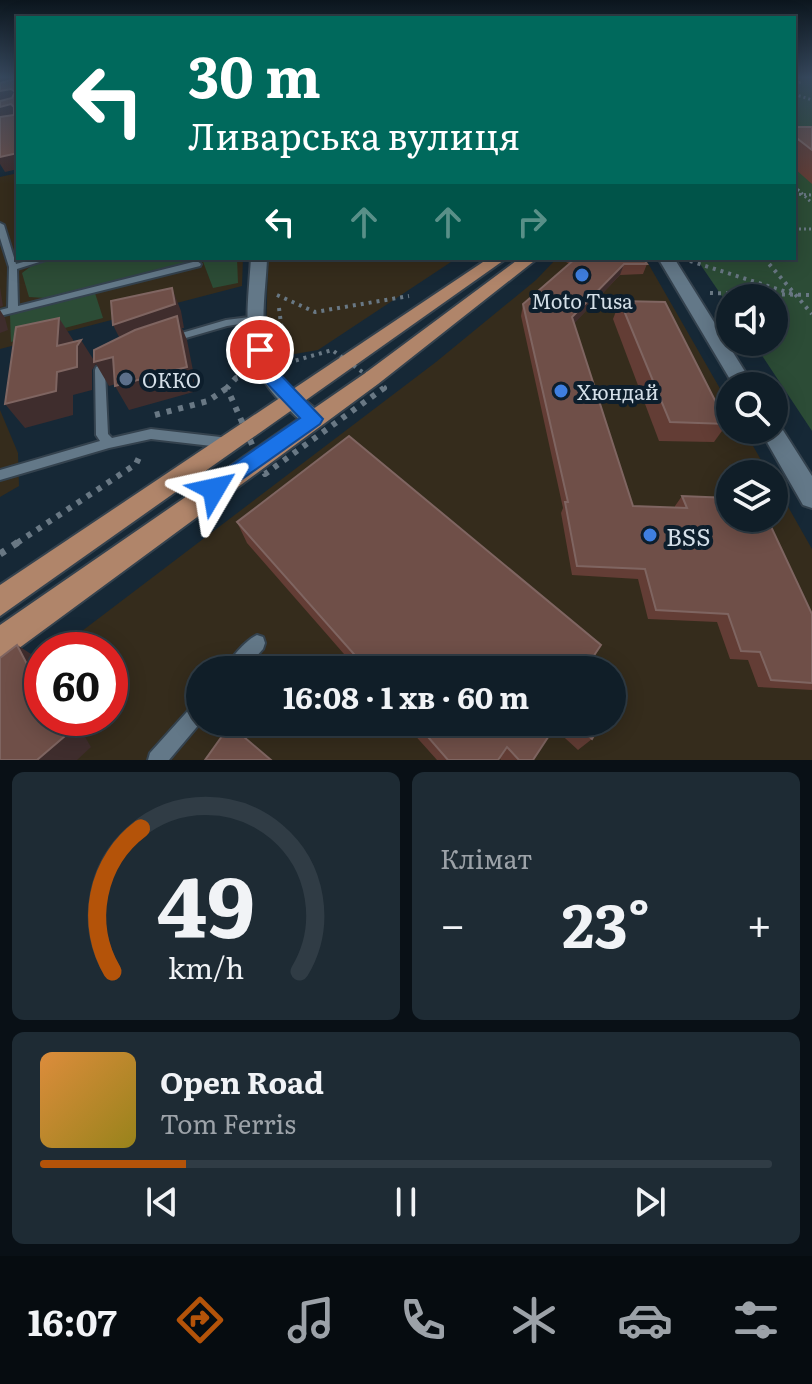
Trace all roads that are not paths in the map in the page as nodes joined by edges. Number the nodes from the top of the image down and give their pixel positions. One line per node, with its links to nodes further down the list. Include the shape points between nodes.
1 (0, 225): 2 (lane)
2 (14, 251): 9 (lane)
3 (40, 260): 9 (lane)
4 (259, 260): 12 (street)
5 (496, 260): 16 (main road)
6 (527, 260): 17 (main road)
7 (667, 260): 15 (street)
8 (197, 264): 10 (lane)
9 (13, 267): 10 (lane)
10 (13, 309): 11 (lane)
11 (0, 313)
12 (257, 319): 13 (lane); 16 (street, via 266,370)
13 (161, 342)
14 (125, 354): 18 (lane, via 100,370 102,435)
15 (735, 372)
16 (293, 400): 17 (street); 19 (main road)
17 (313, 419): 24 (main road)
18 (109, 443): 19 (lane, via 151,434); 21 (lane)
19 (230, 443): 23 (main road)
20 (779, 444): 22 (street)
21 (0, 475)
22 (808, 491)
23 (0, 602)
24 (0, 643)
25 (257, 643): 26 (lane)
26 (245, 656)
27 (186, 726): 28 (lane)
28 (157, 760)

